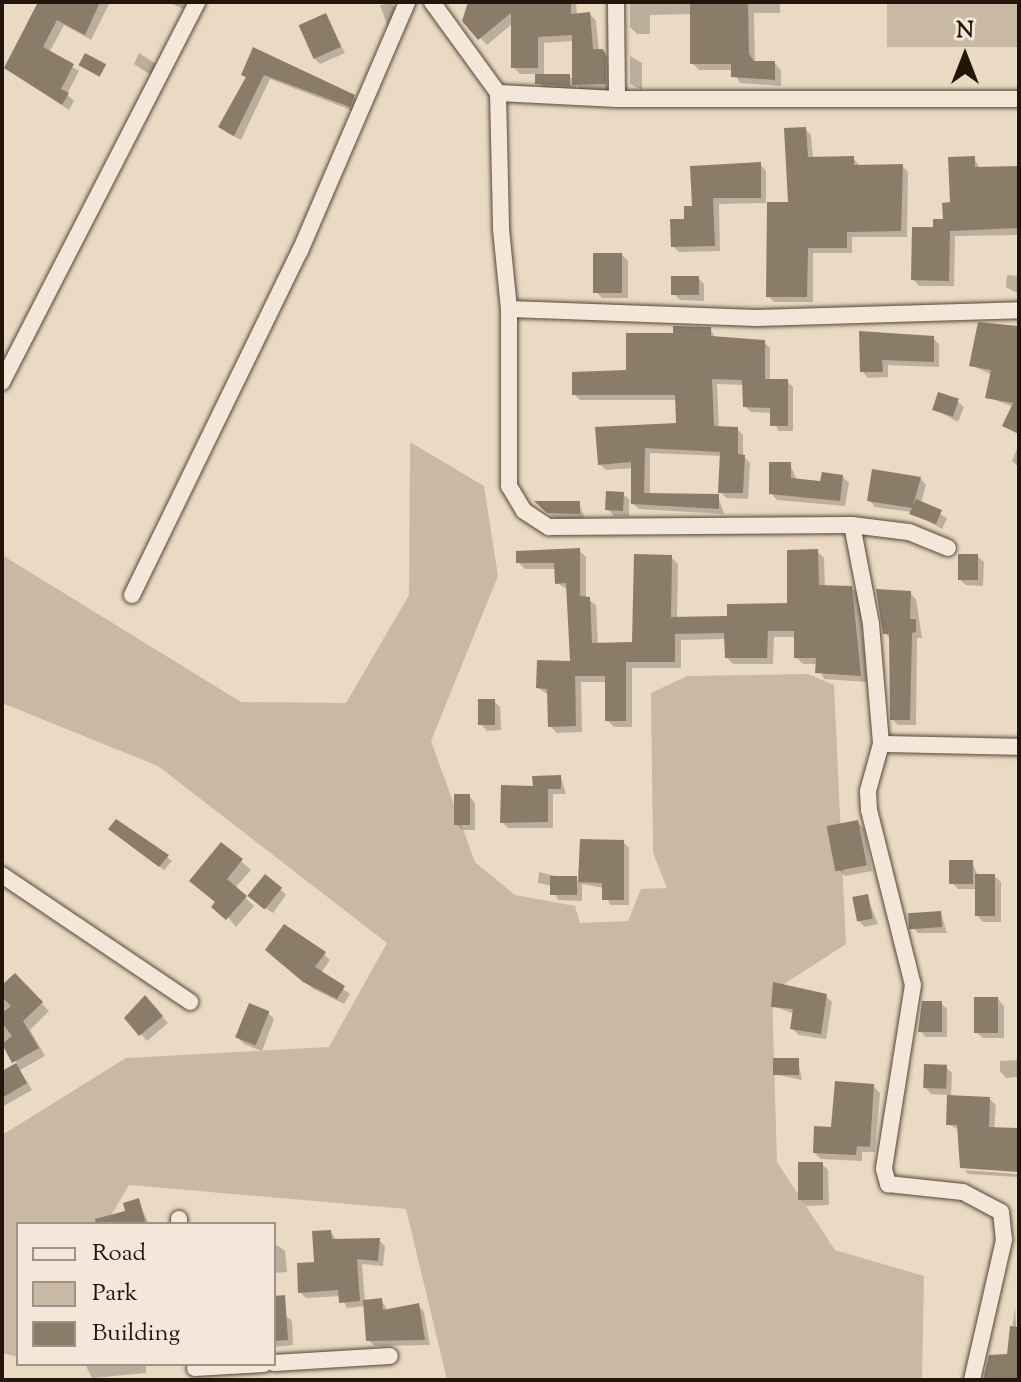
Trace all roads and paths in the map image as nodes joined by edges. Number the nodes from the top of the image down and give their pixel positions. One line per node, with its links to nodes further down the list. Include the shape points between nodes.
1 (197, 2): 10 (street)
2 (407, 2): 13 (street, via 300,251)
3 (432, 2): 5 (street)
4 (616, 2): 6 (street)
5 (498, 93): 6 (street); 8 (street)
6 (617, 99): 7 (street)
7 (1019, 99)
8 (509, 309): 9 (street, via 757,318); 11 (street, via 509,486 524,511 549,527)
9 (1019, 310)
10 (2, 382)
11 (852, 525): 12 (street, via 909,532); 14 (street, via 871,624)
12 (948, 548)
13 (132, 595)
14 (881, 744): 15 (street); 22 (street, via 868,791 869,810 913,985 884,1169 888,1184 963,1192 1001,1212 1004,1240)
15 (1019, 747)
16 (2, 875): 17 (street)
17 (190, 1002)
18 (390, 1356): 19 (street)
19 (276, 1363)
20 (244, 1366): 21 (street)
21 (195, 1371)
22 (972, 1380)

